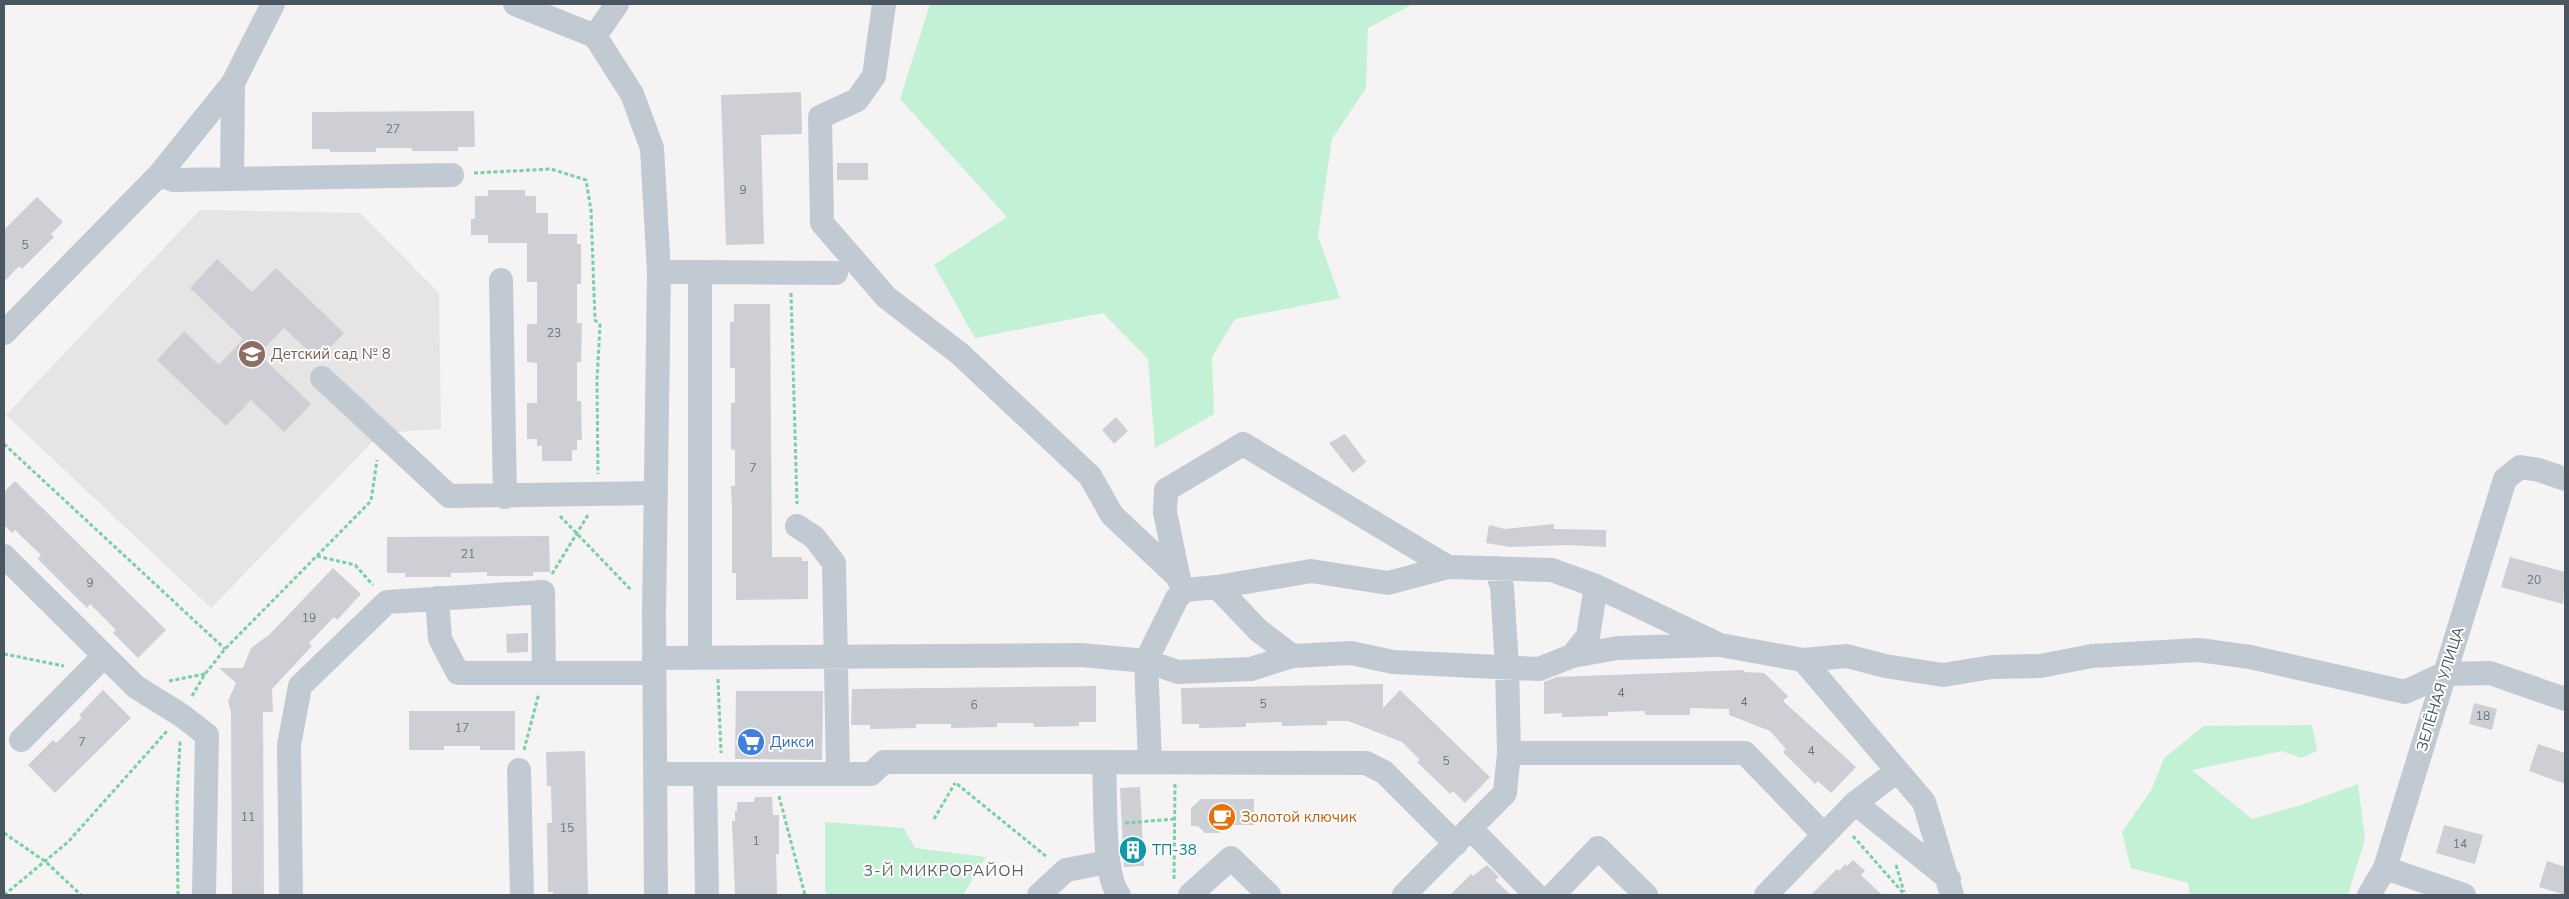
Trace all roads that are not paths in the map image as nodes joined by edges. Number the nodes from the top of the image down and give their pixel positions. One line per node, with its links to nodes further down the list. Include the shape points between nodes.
1 (273, 4): 6 (street)
2 (516, 4): 5 (street)
3 (617, 4): 5 (street)
4 (884, 4): 23 (street, via 874,76 856,100 820,116 822,223 886,297 960,354 1090,476 1112,515)
5 (595, 36): 10 (street, via 632,94 652,148)
6 (234, 83): 7 (street); 9 (street)
7 (159, 174): 9 (street, via 174,180); 14 (street)
8 (452, 175): 9 (street)
9 (232, 179)
10 (659, 272): 11 (street); 17 (street)
11 (700, 272): 12 (street); 31 (street)
12 (836, 273)
13 (502, 280): 18 (street)
14 (4, 332)
15 (322, 378): 18 (street, via 449,496)
16 (2565, 479): 38 (street, ЗЕЛЁНАЯ УЛИЦА, via 2520,467 2505,479)
17 (656, 493): 18 (street); 35 (street)
18 (505, 497)
19 (797, 526): 28 (street, via 814,537 834,563)
20 (4, 556): 34 (street)
21 (1448, 567): 22 (street); 23 (street, via 1243,444 1166,490 1165,512); 25 (street, via 1388,583 1311,570)
22 (1496, 568): 24 (street, via 1552,570); 36 (street, via 1502,587)
23 (1181, 583): 25 (street); 33 (street)
24 (1596, 586): 27 (street); 30 (street, via 1588,636)
25 (1217, 587): 29 (street, via 1258,630)
26 (437, 598): 37 (street, via 440,639 458,673); 37 (street, via 543,592); 57 (street, via 388,602 300,686 289,745)
27 (1720, 644): 30 (street, via 1618,648); 32 (street)
28 (836, 656): 31 (street); 33 (street, via 1081,656); 46 (street)
29 (1292, 656): 33 (street, via 1251,669 1214,671 1178,672); 36 (street, via 1351,653 1394,662)
30 (1572, 656): 36 (street, via 1540,669)
31 (709, 657): 35 (street)
32 (1803, 660): 38 (street, via 1847,656 1943,675 1992,667 2040,666 2092,656 2200,650 2405,692); 45 (street)
33 (1146, 661): 43 (street)
34 (97, 663): 40 (street); 56 (street, via 207,735)
35 (654, 665): 37 (street); 47 (street)
36 (1507, 666): 41 (street)
37 (544, 673)
38 (2444, 674): 39 (street, via 2490,673); 53 (street, ЗЕЛЁНАЯ УЛИЦА)
39 (2565, 699)
40 (21, 740)
41 (1509, 752): 50 (street, via 1746,753); 51 (street, via 1505,793)
42 (1104, 762): 43 (street); 46 (street, via 884,762 871,774); 52 (street)
43 (1150, 762): 51 (street, via 1366,763 1384,772)
44 (519, 770): 58 (street)
45 (1896, 772): 49 (street); 54 (street, via 1924,802)
46 (838, 773): 48 (street)
47 (655, 774): 48 (street); 59 (street)
48 (713, 774): 60 (street)
49 (1855, 803): 50 (street); 54 (street)
50 (1831, 827): 68 (street)
51 (1463, 836): 64 (street); 65 (street)
52 (1108, 862): 61 (street, via 1066,870); 62 (street, via 1113,888)
53 (2385, 868): 69 (street, ЗЕЛЁНАЯ УЛИЦА); 70 (street)
54 (1951, 887)
55 (1182, 891): 63 (street, via 1231,858)
56 (204, 895)
57 (290, 895)
58 (522, 895)
59 (656, 895)
60 (707, 895)
61 (1039, 895)
62 (1119, 895)
63 (1269, 895)
64 (1404, 895)
65 (1536, 895)
66 (1554, 895): 67 (street, via 1598,848)
67 (1646, 895)
68 (1766, 895)
69 (2369, 895)
70 (2464, 895)

